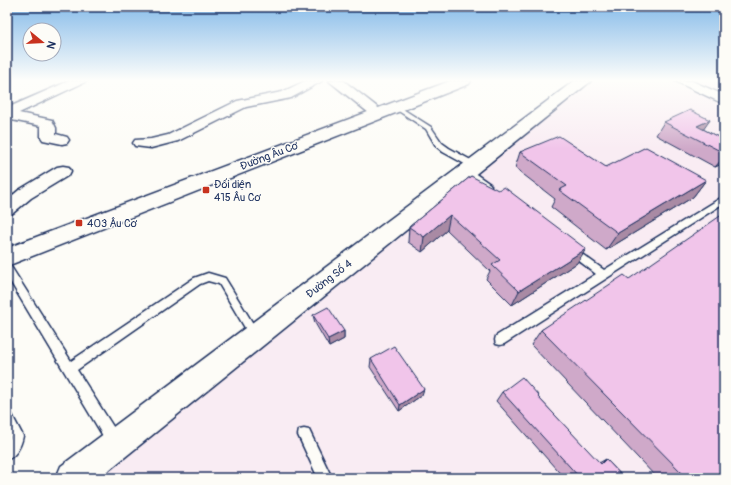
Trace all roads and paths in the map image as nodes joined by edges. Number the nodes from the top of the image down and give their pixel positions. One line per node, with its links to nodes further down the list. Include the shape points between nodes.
1 (31, 104): 7 (street)
2 (244, 104): 9 (street, via 178,136 151,144)
3 (375, 104): 6 (street)
4 (405, 104): 6 (street, Đường Âu Cơ)
5 (556, 104): 10 (street, Đường Số 4)
6 (387, 110): 10 (lane, via 429,128 439,144); 16 (street, Đường Âu Cơ)
7 (7, 114): 8 (street, via 46,123 49,128 48,137)
8 (62, 140)
9 (140, 143)
10 (471, 169): 12 (lane); 19 (street, Đường Số 4)
11 (63, 171): 14 (street, via 25,194)
12 (492, 190)
13 (724, 199): 18 (lane)
14 (7, 209)
15 (566, 247): 18 (lane)
16 (7, 257)
17 (7, 268): 21 (lane)
18 (604, 275): 20 (lane)
19 (256, 337): 21 (lane, via 222,281 208,277 197,281); 24 (street, Đường Số 4)
20 (500, 340)
21 (70, 369): 24 (lane)
22 (7, 417): 25 (lane, via 17,436 15,444)
23 (304, 435): 27 (lane)
24 (116, 444): 26 (street, Đường Số 4)
25 (7, 453)
26 (73, 478)
27 (325, 478)

